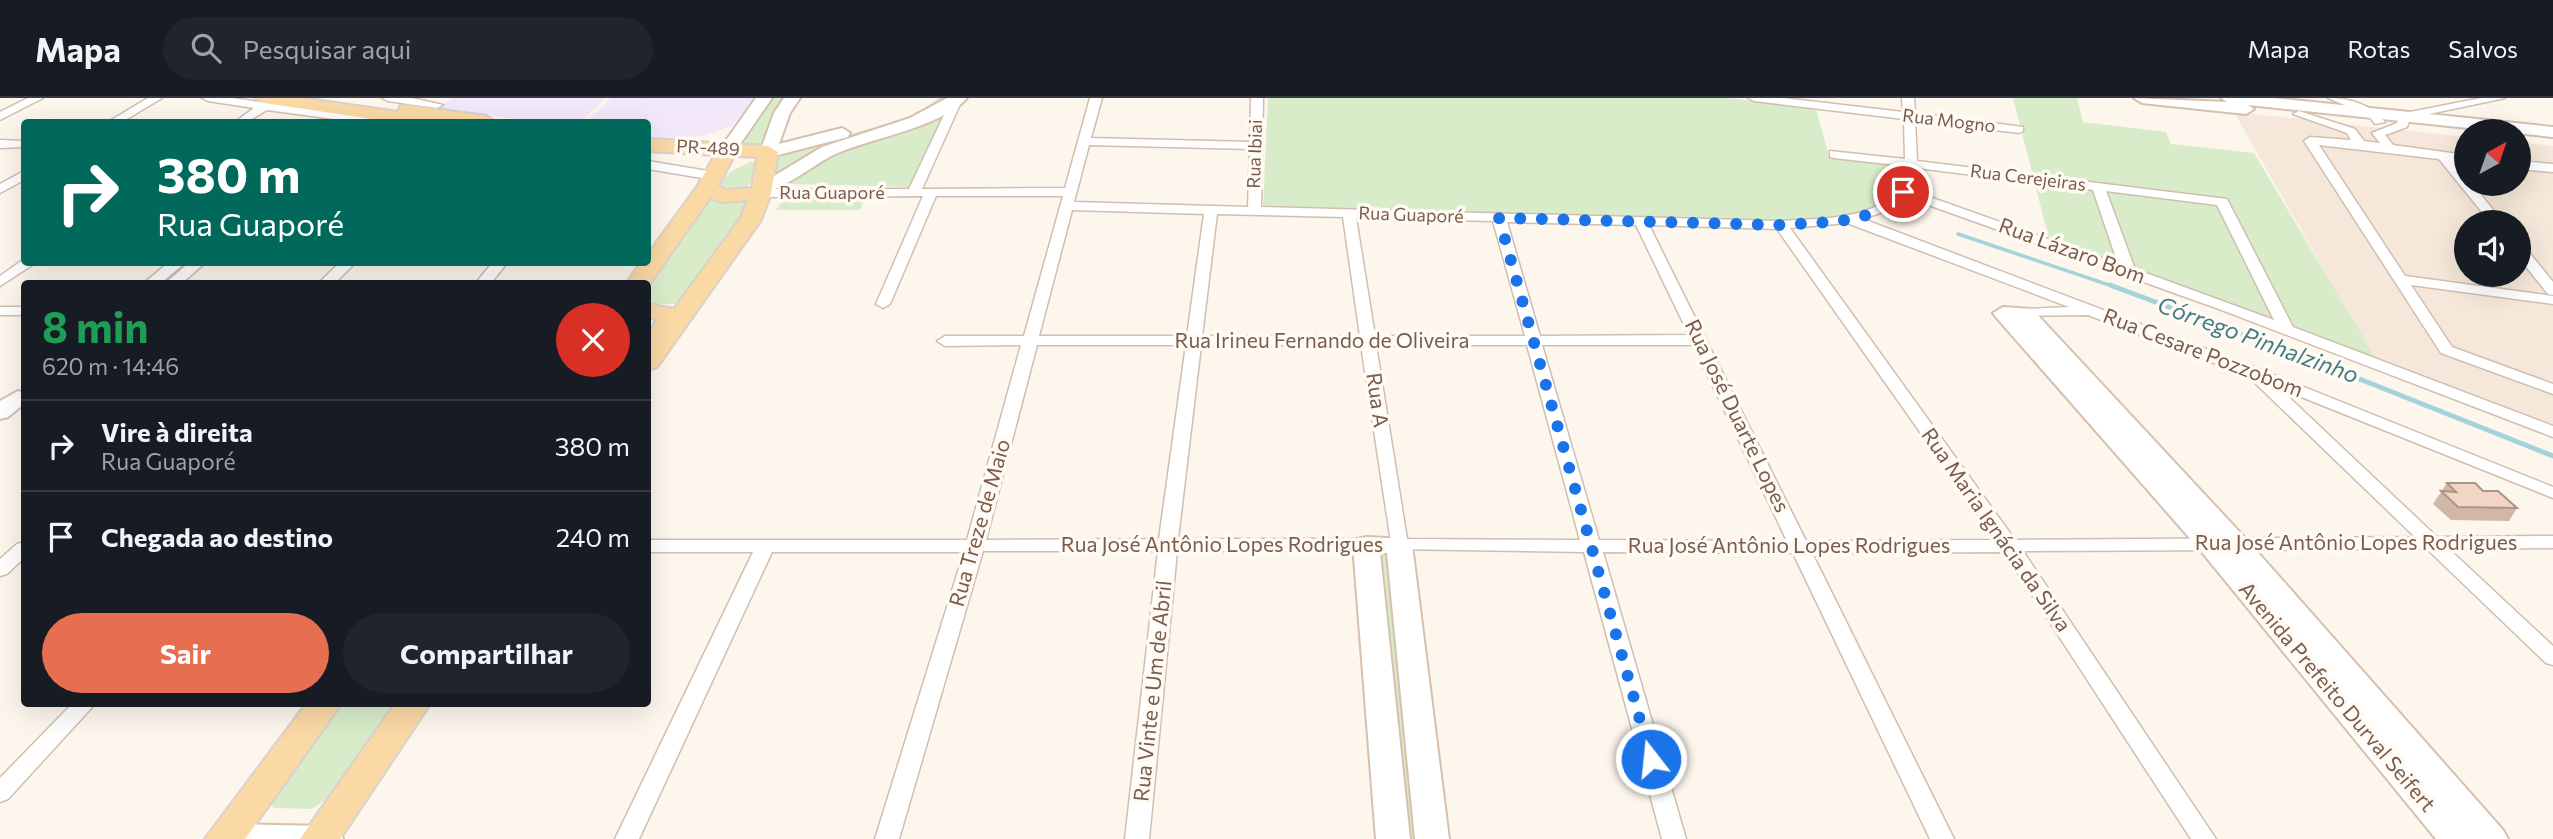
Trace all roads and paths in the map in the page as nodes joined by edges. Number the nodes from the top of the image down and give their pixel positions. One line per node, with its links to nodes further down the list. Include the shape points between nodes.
1 (37, 98): 21 (street)
2 (156, 98): 28 (street)
3 (208, 98): 20 (street)
4 (326, 98): 23 (main road)
5 (388, 98): 23 (street)
6 (764, 98): 53 (street)
7 (792, 98): 48 (street)
8 (933, 98): 48 (street, via 906,114)
9 (1096, 98): 37 (street, Rua Treze de Maio)
10 (1254, 98): 43 (street, Rua Ibiai)
11 (1754, 98): 26 (street, Rua Mogno)
12 (1908, 98): 26 (street)
13 (2142, 98): 18 (street)
14 (2229, 98): 27 (street)
15 (2334, 98): 27 (street)
16 (2499, 98): 19 (street)
17 (958, 99): 58 (street, via 916,121 828,151); 59 (street)
18 (2167, 99): 24 (street)
19 (2481, 99): 32 (street)
20 (265, 102): 23 (main road); 29 (street); 30 (street)
21 (24, 105): 22 (street); 25 (street)
22 (0, 109)
23 (434, 110): 31 (main road)
24 (2299, 114): 27 (street); 41 (street, via 2351,131)
25 (0, 117)
26 (1909, 117): 33 (street, Rua Mogno); 50 (street)
27 (2375, 118): 32 (street)
28 (119, 119)
29 (244, 119)
30 (355, 119)
31 (473, 119)
32 (2403, 120): 34 (street); 35 (street); 44 (street, via 2378,133)
33 (2019, 129)
34 (2454, 130)
35 (2553, 132)
36 (2531, 138): 38 (street)
37 (1083, 141): 43 (street); 62 (street, Rua Treze de Maio)
38 (2553, 141)
39 (0, 144): 40 (street)
40 (21, 144)
41 (2361, 145): 44 (street); 79 (street, via 2310,141)
42 (651, 146): 53 (main road, PR-489 / PR-489)
43 (1254, 146): 64 (street, Rua Ibiai)
44 (2389, 148): 47 (street)
45 (651, 153): 53 (main road, PR-489 / PR-489)
46 (1834, 154): 50 (street, Rua Cerejeiras)
47 (2442, 156): 49 (street); 65 (street)
48 (763, 158): 53 (main road); 53 (main road); 58 (main road, PR-489)
49 (2454, 158)
50 (1909, 163): 56 (street, Rua Cerejeiras); 61 (street)
51 (651, 165): 53 (street)
52 (2531, 165): 54 (street)
53 (720, 166): 58 (main road, via 723,196); 71 (main road, PR-489)
54 (2553, 168)
55 (21, 177): 57 (street)
56 (2098, 187): 78 (street); 93 (street, Rua Cerejeiras, via 2222,202)
57 (0, 189)
58 (762, 190): 59 (street, Rua Guaporé); 94 (main road, PR-489, via 750,220)
59 (914, 192): 60 (street, Rua Guaporé)
60 (931, 192): 62 (street, Rua Guaporé); 87 (street)
61 (1903, 192): 68 (street, Rua Guaporé, via 1879,210); 78 (street, Rua Lázaro Bom)
62 (1068, 199): 63 (street, Rua Guaporé); 98 (street, Rua Treze de Maio)
63 (1211, 209): 64 (street, Rua Guaporé); 99 (street, Rua Vinte e Um de Abril)
64 (1254, 210): 66 (street, Rua Guaporé)
65 (2487, 210)
66 (1349, 214): 67 (street, Rua Guaporé); 100 (street, Rua A)
67 (1499, 218): 69 (street, Rua Guaporé); 95 (street)
68 (1850, 219): 70 (street, Rua Guaporé); 91 (street, Rua Cesare Pozzobom)
69 (1641, 222): 70 (street, Rua Guaporé); 96 (street, Rua José Duarte Lopes)
70 (1781, 225): 115 (street, Rua Maria Ignácia da Silva)
71 (651, 264)
72 (2531, 264): 85 (street)
73 (24, 266): 84 (street)
74 (173, 266): 80 (street)
75 (194, 266): 81 (street)
76 (345, 266): 82 (street)
77 (498, 266): 83 (street)
78 (2128, 271): 93 (street, Rua Lázaro Bom)
79 (2398, 279): 86 (street); 103 (street, via 2446,350)
80 (155, 280)
81 (176, 280)
82 (329, 280)
83 (485, 280)
84 (0, 282)
85 (2553, 291)
86 (2553, 300)
87 (883, 304)
88 (0, 311): 89 (street)
89 (21, 311)
90 (651, 311): 94 (main road, via 670,317 662,333)
91 (2095, 311): 92 (street); 102 (street, Rua Cesare Pozzobom)
92 (2025, 313): 108 (street, Avenida Prefeito Durval Seifert, via 2003,313); 113 (street, Avenida Prefeito Durval Seifert)
93 (2286, 330): 104 (street, Rua Lázaro Bom)
94 (666, 336): 101 (main road, PR-489)
95 (1533, 340): 96 (street, Rua Irineu Fernando de Oliveira); 100 (street, Rua Irineu Fernando de Oliveira); 117 (street)
96 (1699, 340): 118 (street, Rua José Duarte Lopes)
97 (945, 341): 98 (street, Rua Irineu Fernando de Oliveira)
98 (1030, 341): 99 (street, Rua Irineu Fernando de Oliveira); 109 (street, Rua Treze de Maio)
99 (1193, 341): 100 (street, Rua Irineu Fernando de Oliveira); 110 (street, Rua Vinte e Um de Abril)
100 (1368, 341): 112 (street, Rua A)
101 (651, 358)
102 (2253, 372): 105 (street, Rua Cesare Pozzobom); 106 (street)
103 (2553, 388)
104 (2553, 432)
105 (2553, 493)
106 (2432, 542): 107 (street, Rua José Antônio Lopes Rodrigues); 113 (street, Rua José Antônio Lopes Rodrigues); 121 (street)
107 (2553, 542)
108 (2210, 544): 113 (street, Rua José Antônio Lopes Rodrigues); 115 (street, Rua José Antônio Lopes Rodrigues); 136 (street, Avenida Prefeito Durval Seifert)
109 (975, 545): 110 (street, Rua José Antônio Lopes Rodrigues); 116 (street, Rua José Antônio Lopes Rodrigues); 129 (street, Rua Treze de Maio)
110 (1168, 545): 111 (street, Rua José Antônio Lopes Rodrigues); 130 (street, Rua Vinte e Um de Abril)
111 (1366, 545): 112 (street, Rua José Antônio Lopes Rodrigues); 131 (street)
112 (1399, 545): 117 (street, Rua José Antônio Lopes Rodrigues); 132 (street)
113 (2237, 545): 137 (street, Avenida Prefeito Durval Seifert)
114 (651, 546): 116 (street, Rua José Antônio Lopes Rodrigues)
115 (2010, 546): 118 (street, Rua José Antônio Lopes Rodrigues); 135 (street, Rua Maria Ignácia da Silva)
116 (765, 547): 128 (street)
117 (1591, 547): 118 (street, Rua José Antônio Lopes Rodrigues); 133 (street)
118 (1802, 547): 134 (street, Rua José Duarte Lopes)
119 (21, 551): 120 (street)
120 (0, 570)
121 (2553, 659)
122 (80, 707): 125 (street)
123 (322, 707): 126 (main road)
124 (411, 707): 127 (main road)
125 (0, 793)
126 (225, 838): 127 (street)
127 (322, 838)
128 (627, 839)
129 (887, 839)
130 (1137, 839)
131 (1392, 839)
132 (1432, 839)
133 (1674, 839)
134 (1942, 839)
135 (2204, 839)
136 (2455, 839)
137 (2491, 839)

